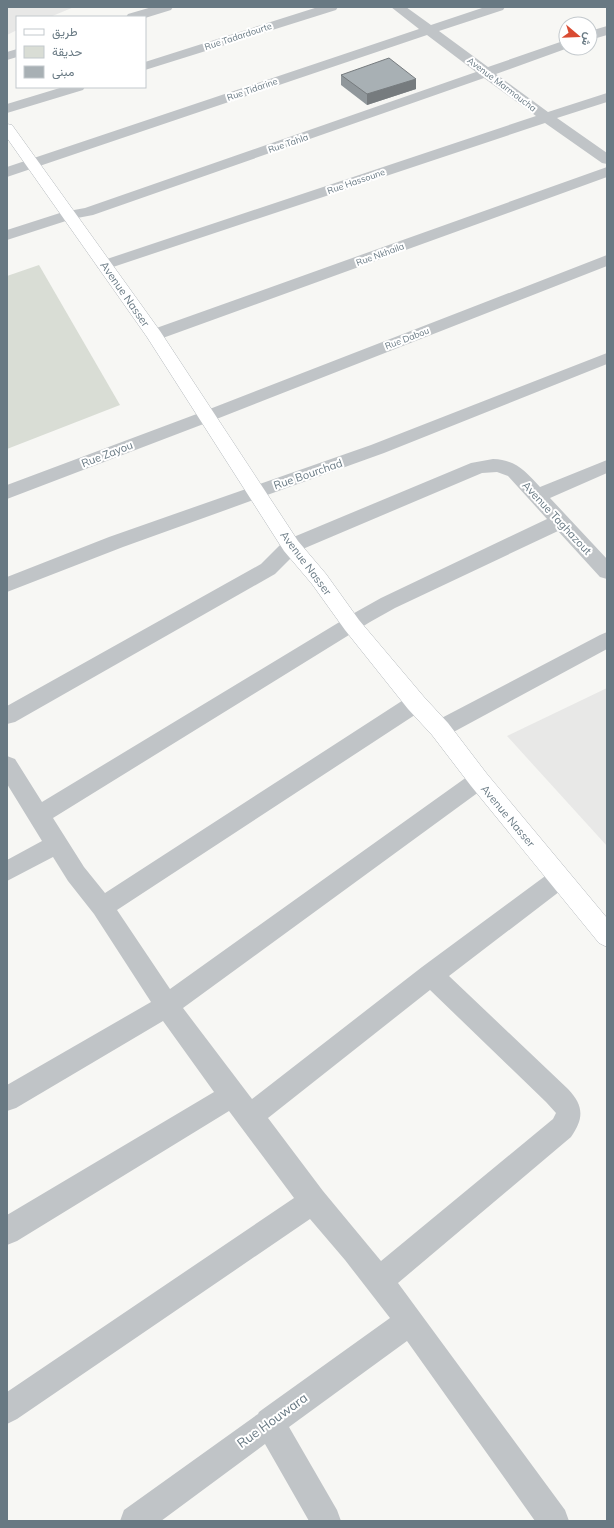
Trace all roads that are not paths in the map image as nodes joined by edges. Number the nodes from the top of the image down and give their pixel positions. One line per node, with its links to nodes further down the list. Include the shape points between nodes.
1 (166, 7): 5 (street)
2 (331, 7): 8 (street, Rue Tadardourte)
3 (398, 7): 6 (street, Avenue Marmoucha)
4 (498, 7): 6 (street, Rue Tidarine)
5 (137, 16)
6 (429, 30): 9 (street, Avenue Marmoucha); 16 (street, Rue Tidarine)
7 (558, 47): 9 (street, Rue Tahla)
8 (146, 66)
9 (487, 72): 13 (street, Avenue Marmoucha); 19 (street, Rue Tahla, via 95,209)
10 (75, 88): 12 (street)
11 (607, 97): 13 (street, Rue Hassoune)
12 (7, 109)
13 (546, 117): 15 (street, Avenue Marmoucha); 22 (street, Rue Hassoune)
14 (7, 128): 16 (street, Avenue Nasser)
15 (607, 160)
16 (31, 164): 17 (street, Rue Tidarine); 19 (street, Avenue Nasser)
17 (7, 172)
18 (607, 172): 23 (street, Rue Nkhaila)
19 (68, 214): 20 (street, Rue Tahla); 22 (street, Avenue Nasser)
20 (7, 235)
21 (607, 260): 25 (street, Rue Dabou)
22 (104, 265): 23 (street, Avenue Nasser)
23 (154, 335): 25 (street, Avenue Nasser)
24 (607, 358): 28 (street, Rue Bourchad, via 410,437)
25 (208, 416): 27 (street, Rue Zayou); 28 (street, Avenue Nasser)
26 (607, 466): 29 (street)
27 (7, 492)
28 (257, 492): 31 (street, Avenue Nasser); 33 (street, Rue Bourchad, via 164,524)
29 (536, 496): 30 (street, Avenue Taghazout); 31 (street, Avenue Taghazout, via 515,472 505,466 478,467)
30 (561, 521): 32 (street, Avenue Taghazout); 34 (street, via 388,603)
31 (291, 546): 34 (street, Avenue Nasser); 37 (street, via 268,569)
32 (607, 572)
33 (7, 585)
34 (352, 625): 36 (street, Avenue Nasser); 41 (street)
35 (607, 640): 38 (street)
36 (416, 703): 38 (street, Avenue Nasser); 45 (street)
37 (7, 716)
38 (440, 729): 40 (street, Avenue Nasser)
39 (7, 765): 41 (street)
40 (479, 780): 44 (street, Avenue Nasser); 48 (street)
41 (39, 815): 42 (street)
42 (57, 844): 43 (street); 45 (street)
43 (7, 871)
44 (560, 878): 46 (street, Avenue Nasser); 47 (street)
45 (102, 907): 48 (street)
46 (607, 936)
47 (431, 975): 51 (street); 54 (street, via 555,1093 570,1113 562,1128)
48 (167, 1006): 49 (street); 50 (street)
49 (232, 1095): 51 (street); 53 (street)
50 (7, 1098)
51 (250, 1116): 52 (street)
52 (313, 1201): 54 (street); 56 (street)
53 (7, 1231)
54 (378, 1281): 55 (street)
55 (410, 1321): 57 (street, Rue Houwara); 60 (street)
56 (7, 1408)
57 (269, 1422): 58 (street, Rue Houwara); 59 (street)
58 (135, 1521)
59 (326, 1521)
60 (554, 1521)

